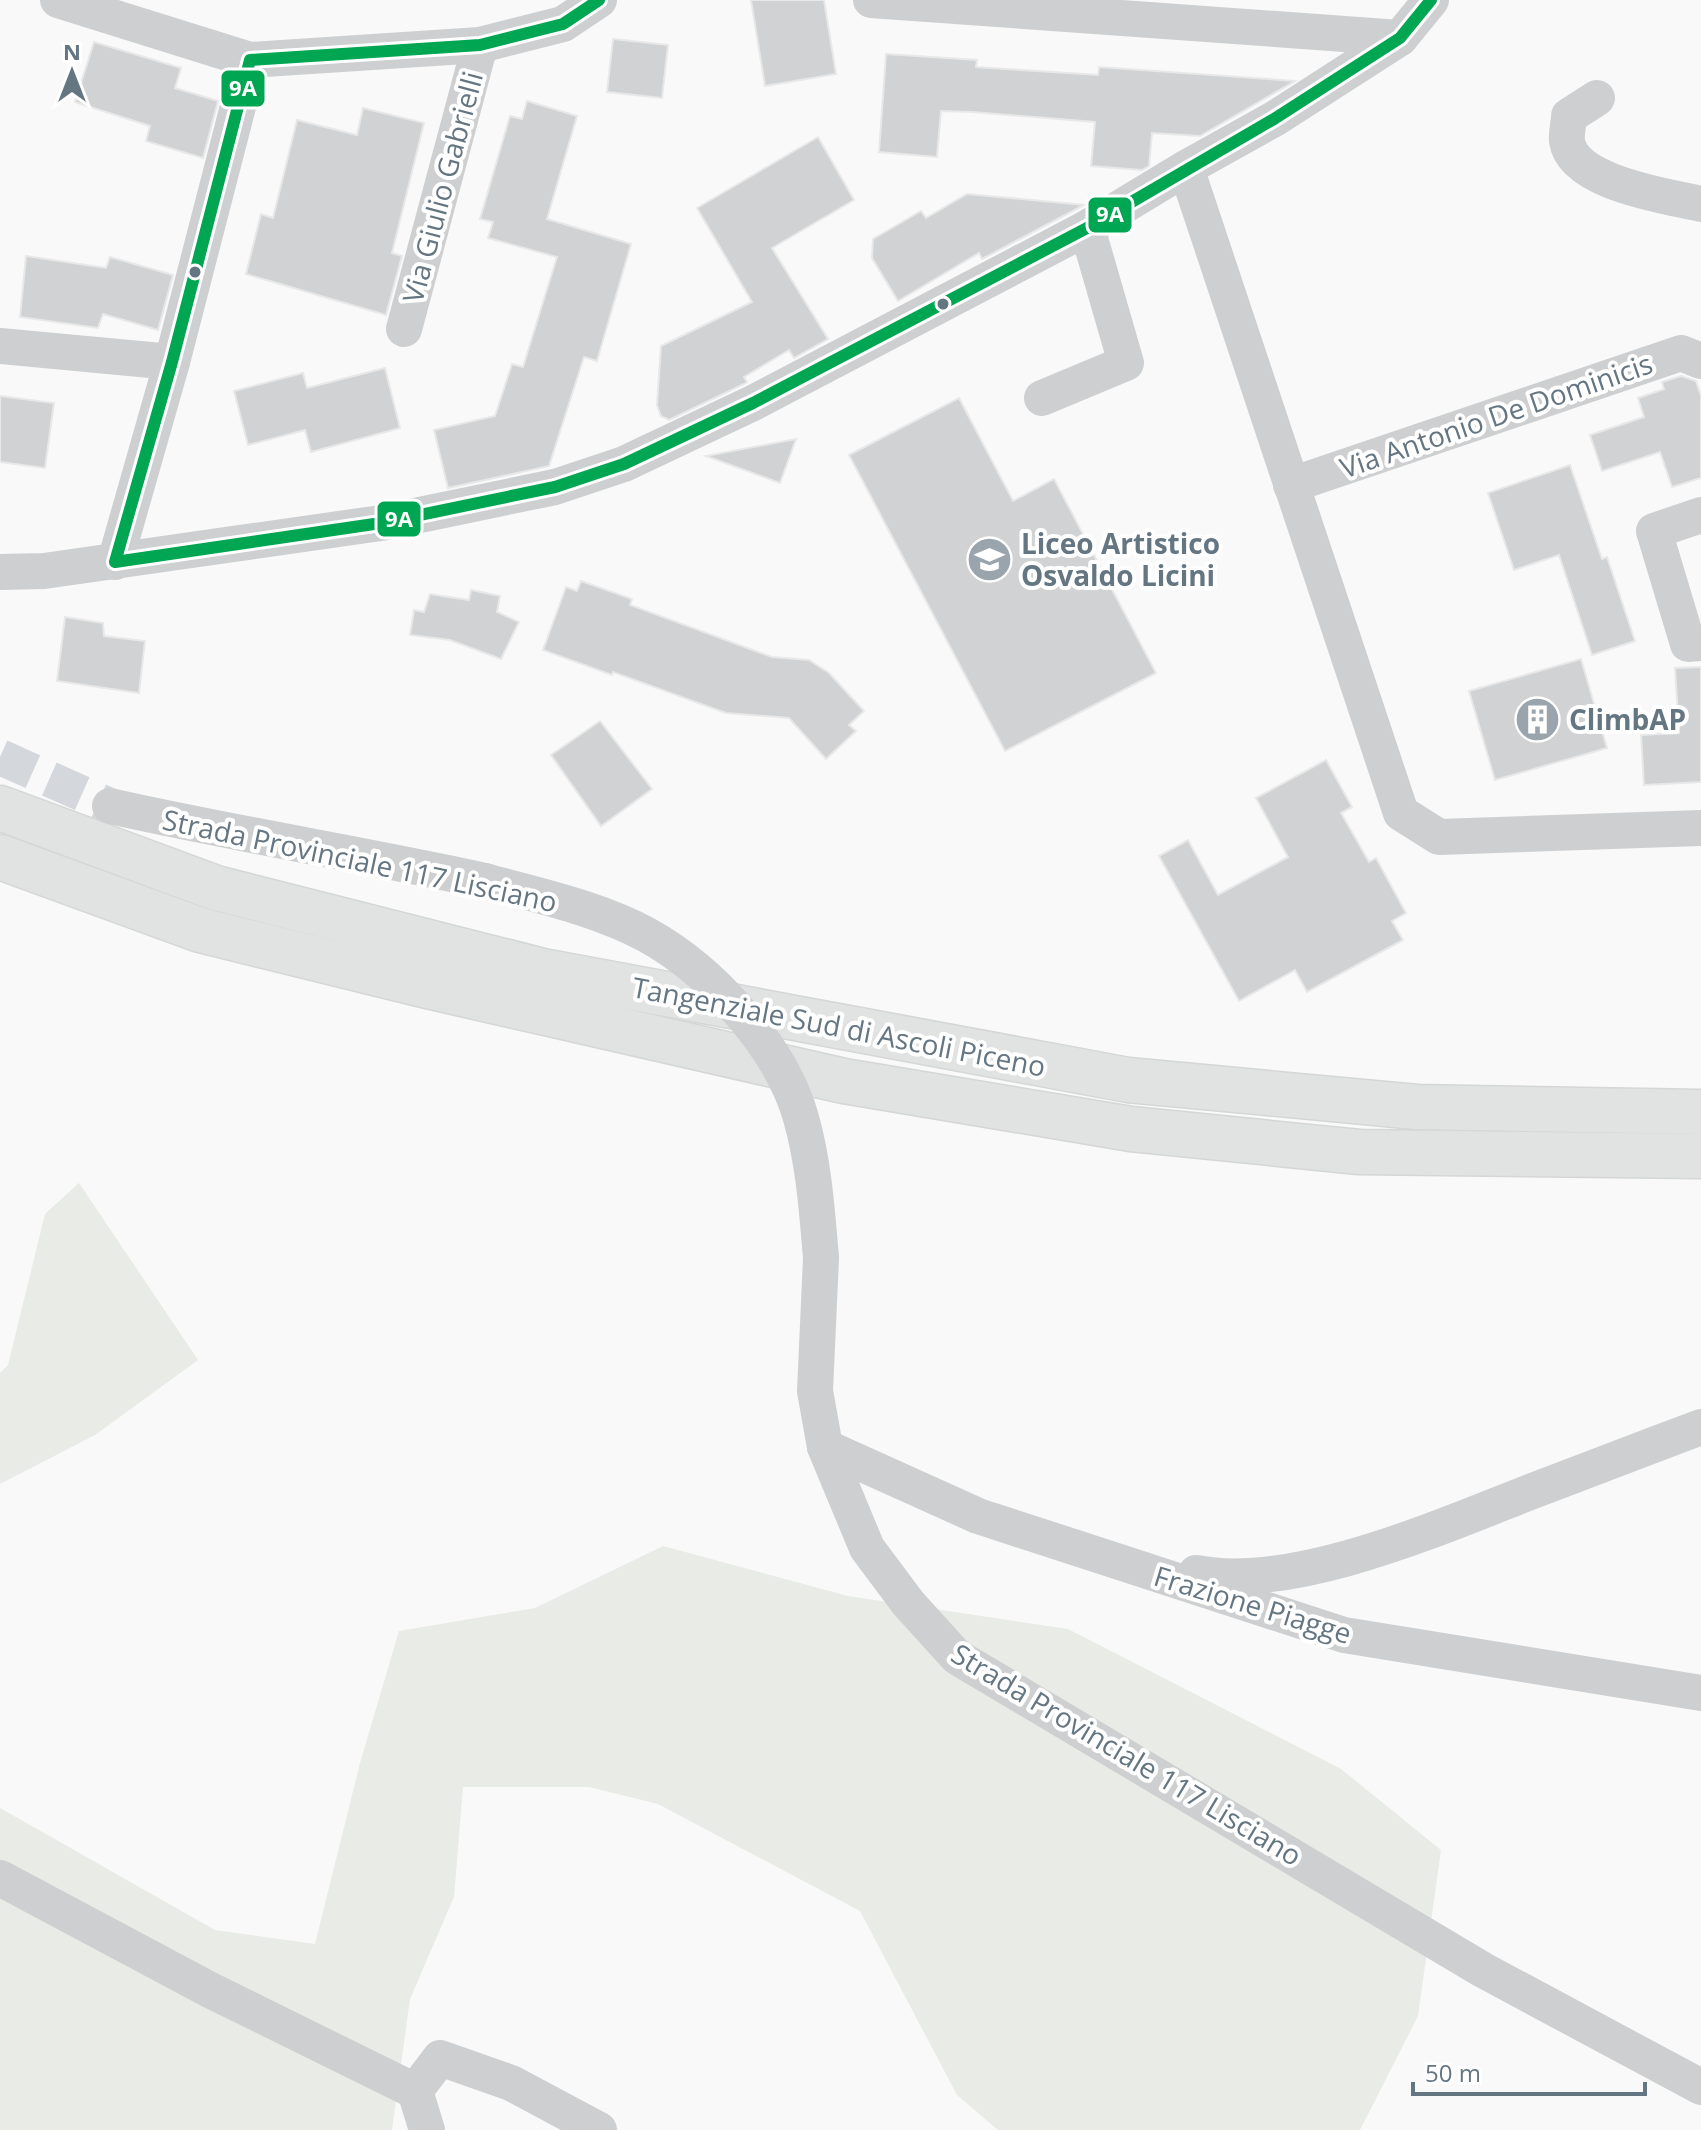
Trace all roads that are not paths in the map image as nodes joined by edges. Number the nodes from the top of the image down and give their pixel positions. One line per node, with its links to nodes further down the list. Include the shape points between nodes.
1 (58, 0): 7 (street)
2 (599, 0): 6 (street, via 563,24)
3 (871, 0): 5 (street)
4 (1431, 0): 5 (street)
5 (1400, 38): 9 (street)
6 (480, 45): 7 (street); 12 (street, Via Giulio Gabrielli)
7 (250, 60): 15 (street)
8 (1597, 98): 10 (street, via 1569,116 1566,142 1581,164 1606,181)
9 (1186, 168): 11 (street); 17 (street)
10 (1701, 204)
11 (1087, 228): 16 (street, via 1126,363); 19 (street, via 753,403 624,464 555,487 381,523)
12 (404, 329)
13 (0, 346): 15 (street)
14 (1701, 361): 17 (street, Via Antonio De Dominicis, via 1681,353)
15 (172, 362): 19 (street)
16 (1042, 398)
17 (1291, 485): 24 (street, via 1401,813 1439,837)
18 (1701, 515): 21 (street, via 1654,531 1688,644)
19 (115, 562): 20 (street)
20 (0, 572)
21 (1701, 643)
22 (110, 806): 29 (street, Strada Provinciale 117 Lisciano, bridge, via 364,854 579,907 647,935 702,974 746,1018 777,1063 801,1116 821,1258 815,1391)
23 (0, 808): 26 (highway, Tangenziale Sud di Ascoli Piceno, via 216,888 543,971 1128,1080 1417,1107)
24 (1701, 828)
25 (0, 857): 27 (highway, Tangenziale Sud di Ascoli Piceno, via 200,930 844,1081 1131,1129 1359,1152)
26 (1701, 1112)
27 (1701, 1156)
28 (1701, 1427): 30 (street, via 1338,1561 1217,1577)
29 (825, 1447): 30 (street, Frazione Piagge, via 978,1516); 33 (street, Strada Provinciale 117 Lisciano, via 867,1548 957,1657 1483,1970)
30 (1100, 1556): 31 (street, Frazione Piagge, via 1344,1635)
31 (1701, 1693)
32 (0, 1878): 34 (street)
33 (1701, 2087)
34 (415, 2091): 35 (street); 36 (street, via 440,2058 511,2083)
35 (427, 2130)
36 (599, 2130)

